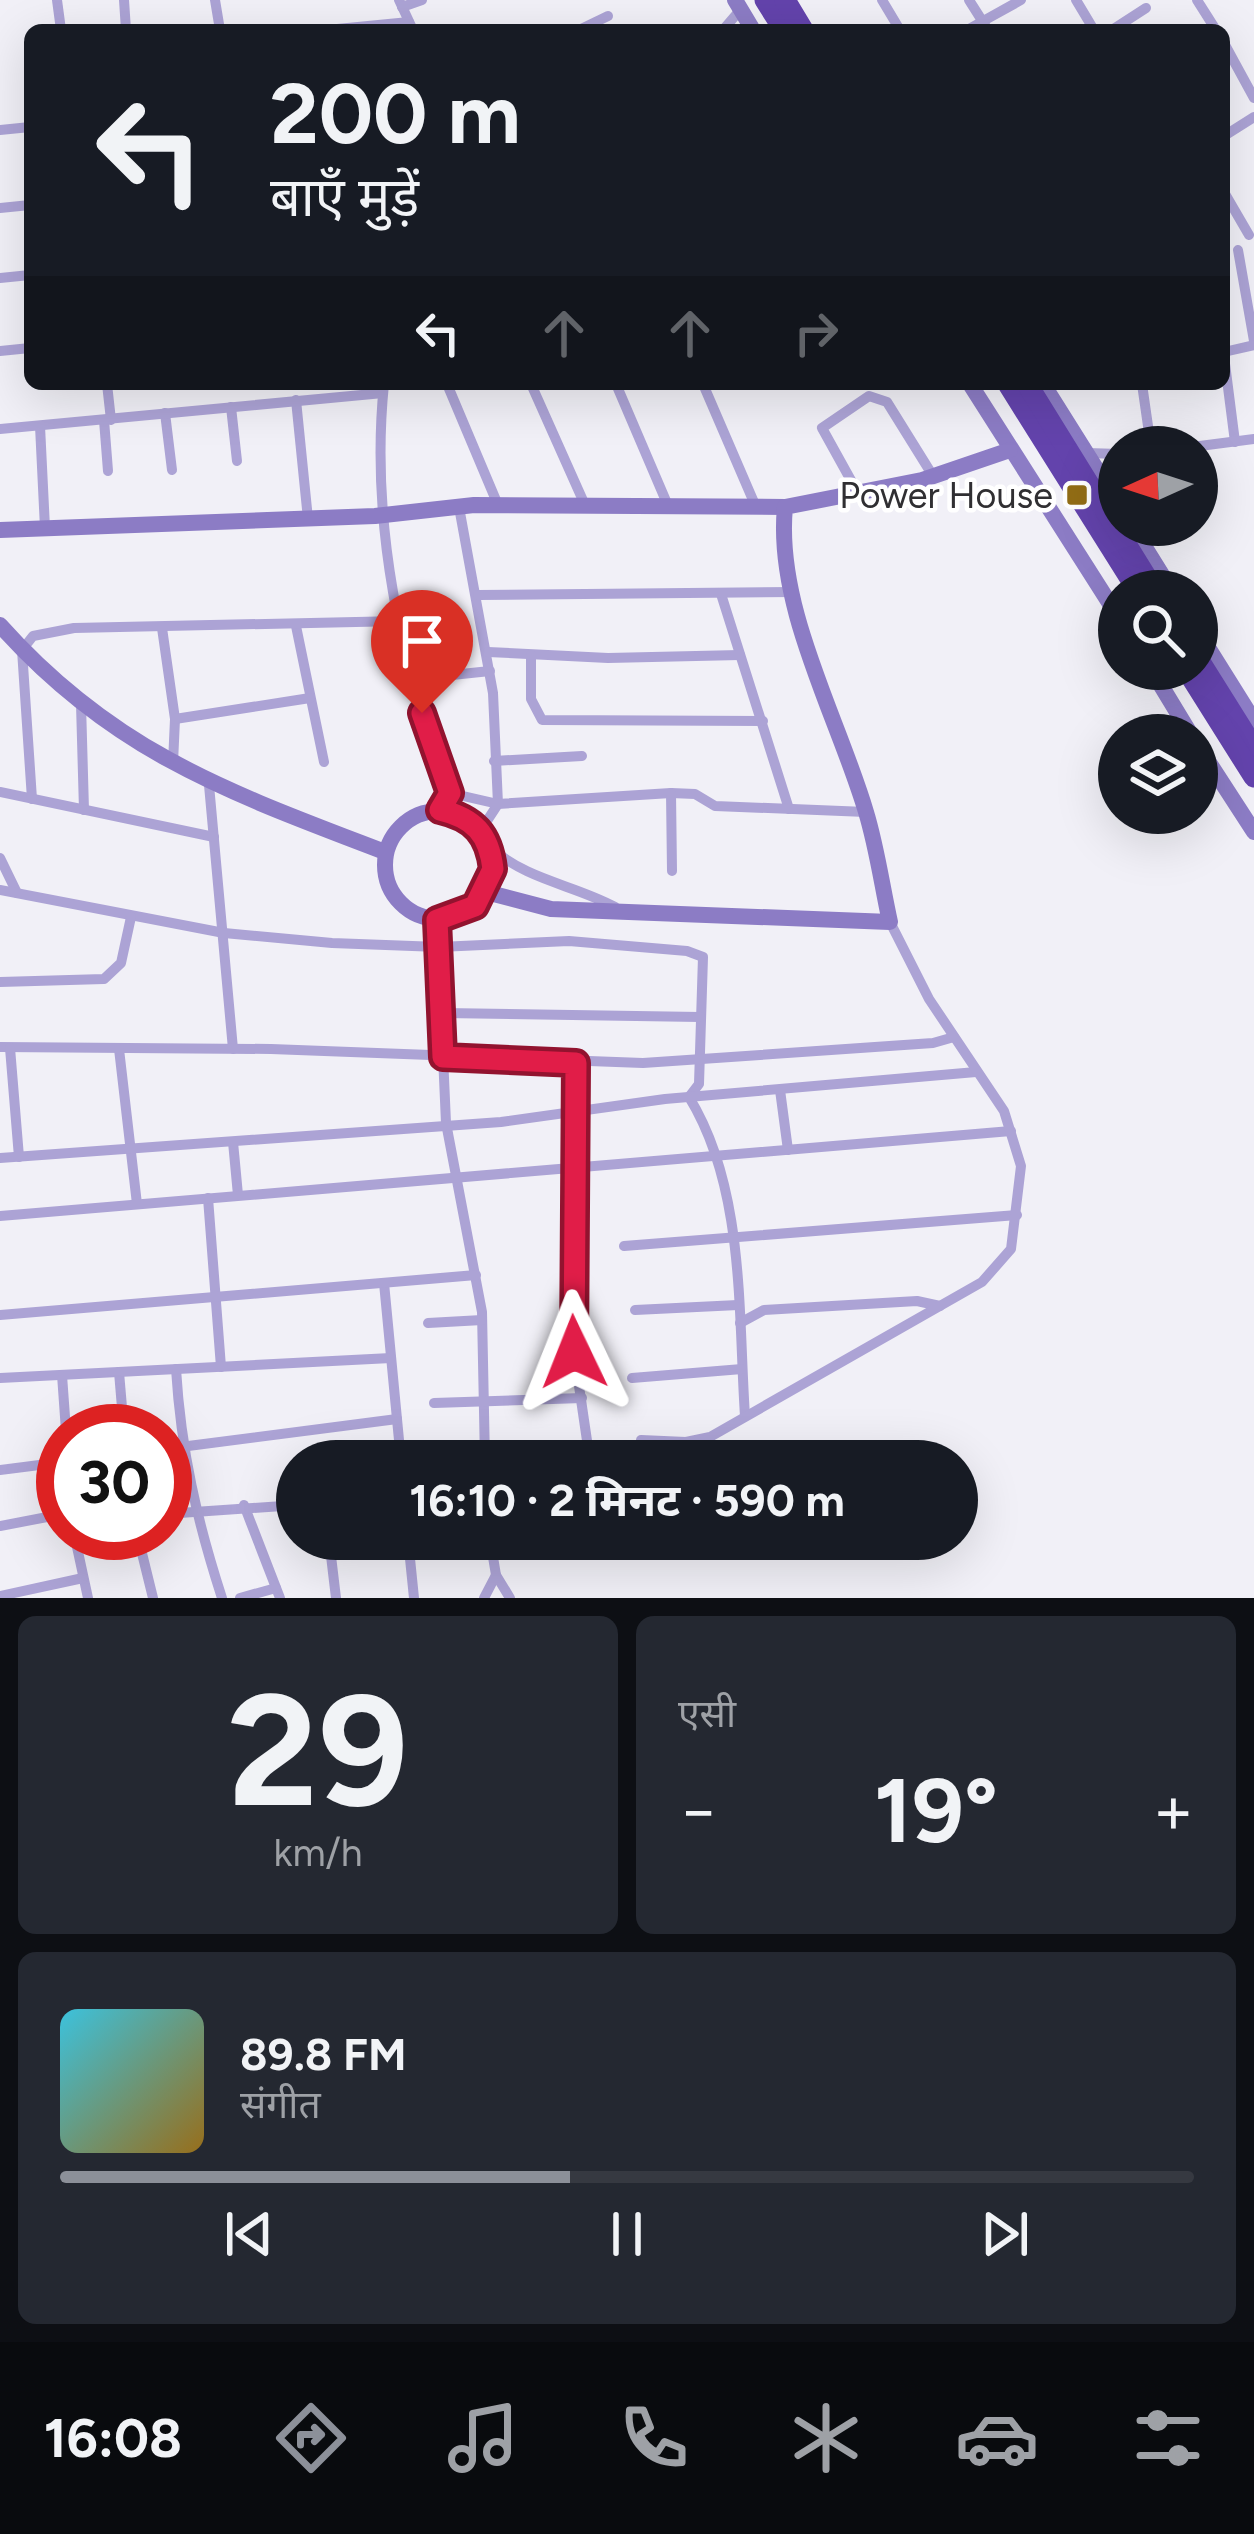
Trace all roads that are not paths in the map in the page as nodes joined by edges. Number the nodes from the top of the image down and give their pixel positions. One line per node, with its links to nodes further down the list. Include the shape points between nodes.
1 (422, 0): 4 (street)
2 (765, 0): 8 (highway)
3 (1021, 0): 9 (street)
4 (400, 4)
5 (1146, 8): 10 (street)
6 (608, 16): 7 (street)
7 (591, 24)
8 (791, 24)
9 (988, 24)
10 (1121, 24)
11 (1230, 54): 12 (street)
12 (1254, 98)
13 (1230, 202): 14 (street)
14 (1249, 235)
15 (1238, 250): 16 (street)
16 (1254, 343)
17 (107, 390): 35 (street)
18 (368, 390): 32 (street)
19 (383, 390): 57 (street)
20 (450, 390): 51 (street)
21 (534, 390): 53 (street)
22 (619, 390): 56 (street)
23 (706, 390): 54 (street)
24 (864, 390): 31 (street)
25 (974, 390): 42 (street)
26 (1011, 390): 61 (highway)
27 (1031, 390): 62 (highway)
28 (1047, 390): 43 (street)
29 (1143, 390): 37 (street)
30 (1228, 390): 40 (street)
31 (868, 396): 49 (street, via 887,402); 50 (street, via 822,428)
32 (296, 400): 33 (street); 58 (street)
33 (231, 407): 34 (street); 45 (street)
34 (165, 413): 35 (street); 46 (street)
35 (107, 420): 36 (street); 47 (street)
36 (40, 426): 38 (street); 59 (street)
37 (1148, 426)
38 (0, 429)
39 (1254, 439): 40 (street)
40 (1235, 442): 41 (street)
41 (1218, 444)
42 (1010, 450): 49 (street); 63 (street)
43 (1087, 453): 44 (street); 48 (street)
44 (1098, 453)
45 (236, 461)
46 (172, 470)
47 (108, 471)
48 (1098, 471)
49 (933, 476): 50 (street)
50 (858, 493): 55 (street)
51 (498, 505): 52 (street); 53 (street)
52 (459, 506): 57 (street); 66 (street)
53 (585, 506): 56 (street)
54 (756, 507): 55 (street); 56 (street)
55 (785, 507): 64 (street, via 782,537)
56 (669, 508)
57 (382, 515): 58 (street); 67 (street)
58 (308, 519): 59 (street)
59 (45, 527): 60 (street)
60 (0, 530)
61 (1125, 570)
62 (1142, 570)
63 (1098, 586)
64 (794, 592): 65 (street); 101 (street)
65 (721, 594): 66 (street); 74 (street)
66 (478, 595): 72 (street)
67 (401, 621): 69 (street); 77 (street)
68 (0, 625): 71 (street)
69 (296, 626): 70 (street); 80 (street)
70 (162, 628): 71 (street, via 74,628 33,636); 82 (street)
71 (22, 650): 81 (street); 96 (street)
72 (488, 652): 73 (street); 76 (street)
73 (531, 655): 74 (street); 83 (street, via 531,698 542,720)
74 (740, 655): 83 (street)
75 (1218, 664): 84 (street)
76 (490, 671): 77 (street); 87 (street)
77 (414, 679): 94 (street)
78 (1199, 690): 91 (highway)
79 (1218, 690): 85 (highway)
80 (310, 698): 82 (street); 88 (street)
81 (81, 704): 89 (street); 99 (street)
82 (175, 719): 89 (street)
83 (763, 721): 98 (street)
84 (1254, 721)
85 (1254, 748)
86 (582, 755): 87 (street)
87 (494, 761): 97 (street)
88 (325, 762)
89 (172, 766): 92 (street)
90 (1218, 776): 103 (street)
91 (1254, 777)
92 (209, 785): 104 (street); 106 (street)
93 (0, 792): 96 (street)
94 (450, 793): 97 (street); 100 (street)
95 (671, 793): 97 (street); 98 (street, via 715,806); 108 (street)
96 (32, 799): 99 (street)
97 (498, 804): 102 (street)
98 (789, 809): 101 (street)
99 (84, 810): 104 (street)
100 (440, 810): 102 (street); 106 (street, via 399,826)
101 (866, 812): 115 (street)
102 (481, 830): 105 (street)
103 (1254, 832)
104 (214, 837): 116 (street)
105 (491, 848): 110 (street); 112 (street, via 525,875 579,887)
106 (385, 852): 114 (street, via 389,889 401,905)
107 (0, 858): 111 (street)
108 (672, 871)
109 (0, 890): 111 (street)
110 (486, 892): 112 (street, via 551,909); 114 (street, via 457,916)
111 (17, 893): 113 (street)
112 (618, 909): 115 (street)
113 (131, 917): 116 (street); 118 (street, via 121,963 104,979)
114 (437, 920): 117 (street)
115 (890, 922): 121 (street)
116 (224, 933): 117 (street); 124 (street)
117 (439, 947): 119 (street); 120 (street, via 569,940 687,951 703,957)
118 (0, 982)
119 (443, 1013): 120 (street); 125 (street)
120 (700, 1017): 126 (street)
121 (954, 1037): 126 (street); 128 (street)
122 (5, 1048): 123 (street); 137 (street)
123 (119, 1049): 124 (street); 135 (street)
124 (233, 1049): 125 (street)
125 (443, 1057): 127 (street); 132 (street)
126 (698, 1061): 127 (street); 130 (street, via 699,1084)
127 (576, 1063): 131 (street)
128 (976, 1072): 129 (street); 133 (street)
129 (781, 1090): 130 (street); 136 (street)
130 (689, 1097): 131 (street); 138 (street)
131 (579, 1111): 132 (street); 140 (street)
132 (446, 1123): 134 (street); 141 (street)
133 (1011, 1131): 136 (street); 145 (street, via 1021,1166)
134 (233, 1142): 135 (street); 142 (street)
135 (130, 1149): 137 (street); 144 (street)
136 (788, 1150): 138 (street)
137 (19, 1156): 139 (street)
138 (715, 1156): 140 (street); 147 (street)
139 (0, 1158)
140 (574, 1168): 141 (street); 167 (street, via 573,1328)
141 (456, 1178): 142 (street); 149 (street)
142 (238, 1195): 143 (street)
143 (208, 1198): 144 (street); 151 (street)
144 (137, 1204): 146 (street)
145 (1017, 1215): 147 (street); 153 (street, via 1002,1264)
146 (0, 1216)
147 (732, 1239): 148 (street); 152 (street)
148 (625, 1246)
149 (476, 1275): 150 (street); 156 (street)
150 (384, 1283): 151 (street); 159 (street)
151 (216, 1297): 155 (street); 160 (street)
152 (738, 1305): 154 (street); 158 (street)
153 (940, 1306): 158 (street, via 764,1310); 173 (street)
154 (635, 1310)
155 (0, 1315)
156 (482, 1320): 157 (street); 168 (street)
157 (428, 1323)
158 (740, 1323): 162 (street)
159 (391, 1358): 160 (street); 174 (street)
160 (221, 1367): 161 (street)
161 (176, 1369): 163 (street); 172 (street)
162 (742, 1369): 166 (street); 173 (street)
163 (119, 1372): 164 (street); 171 (street)
164 (62, 1375): 165 (street); 170 (street)
165 (0, 1378)
166 (632, 1378)
167 (582, 1398): 168 (street); 177 (street)
168 (486, 1400): 169 (street); 176 (street)
169 (434, 1403)
170 (64, 1404)
171 (122, 1404)
172 (178, 1404)
173 (745, 1416): 178 (street)
174 (397, 1419): 175 (street); 179 (street)
175 (399, 1440)
176 (485, 1440)
177 (587, 1440)
178 (696, 1440)
179 (192, 1445)
180 (36, 1465): 181 (street)
181 (0, 1470)
182 (192, 1504): 185 (street)
183 (244, 1505): 184 (street); 185 (street); 195 (street)
184 (276, 1505)
185 (193, 1509): 199 (street)
186 (36, 1519): 187 (street)
187 (0, 1526)
188 (79, 1560): 194 (street)
189 (144, 1560): 198 (street)
190 (331, 1560): 201 (street)
191 (410, 1560): 202 (street)
192 (494, 1560): 193 (street)
193 (496, 1575): 203 (street); 204 (street)
194 (83, 1578): 196 (street); 197 (street)
195 (278, 1593): 200 (street)
196 (0, 1597)
197 (88, 1598)
198 (153, 1598)
199 (222, 1598)
200 (240, 1598)
201 (336, 1598)
202 (414, 1598)
203 (484, 1598)
204 (510, 1598)

